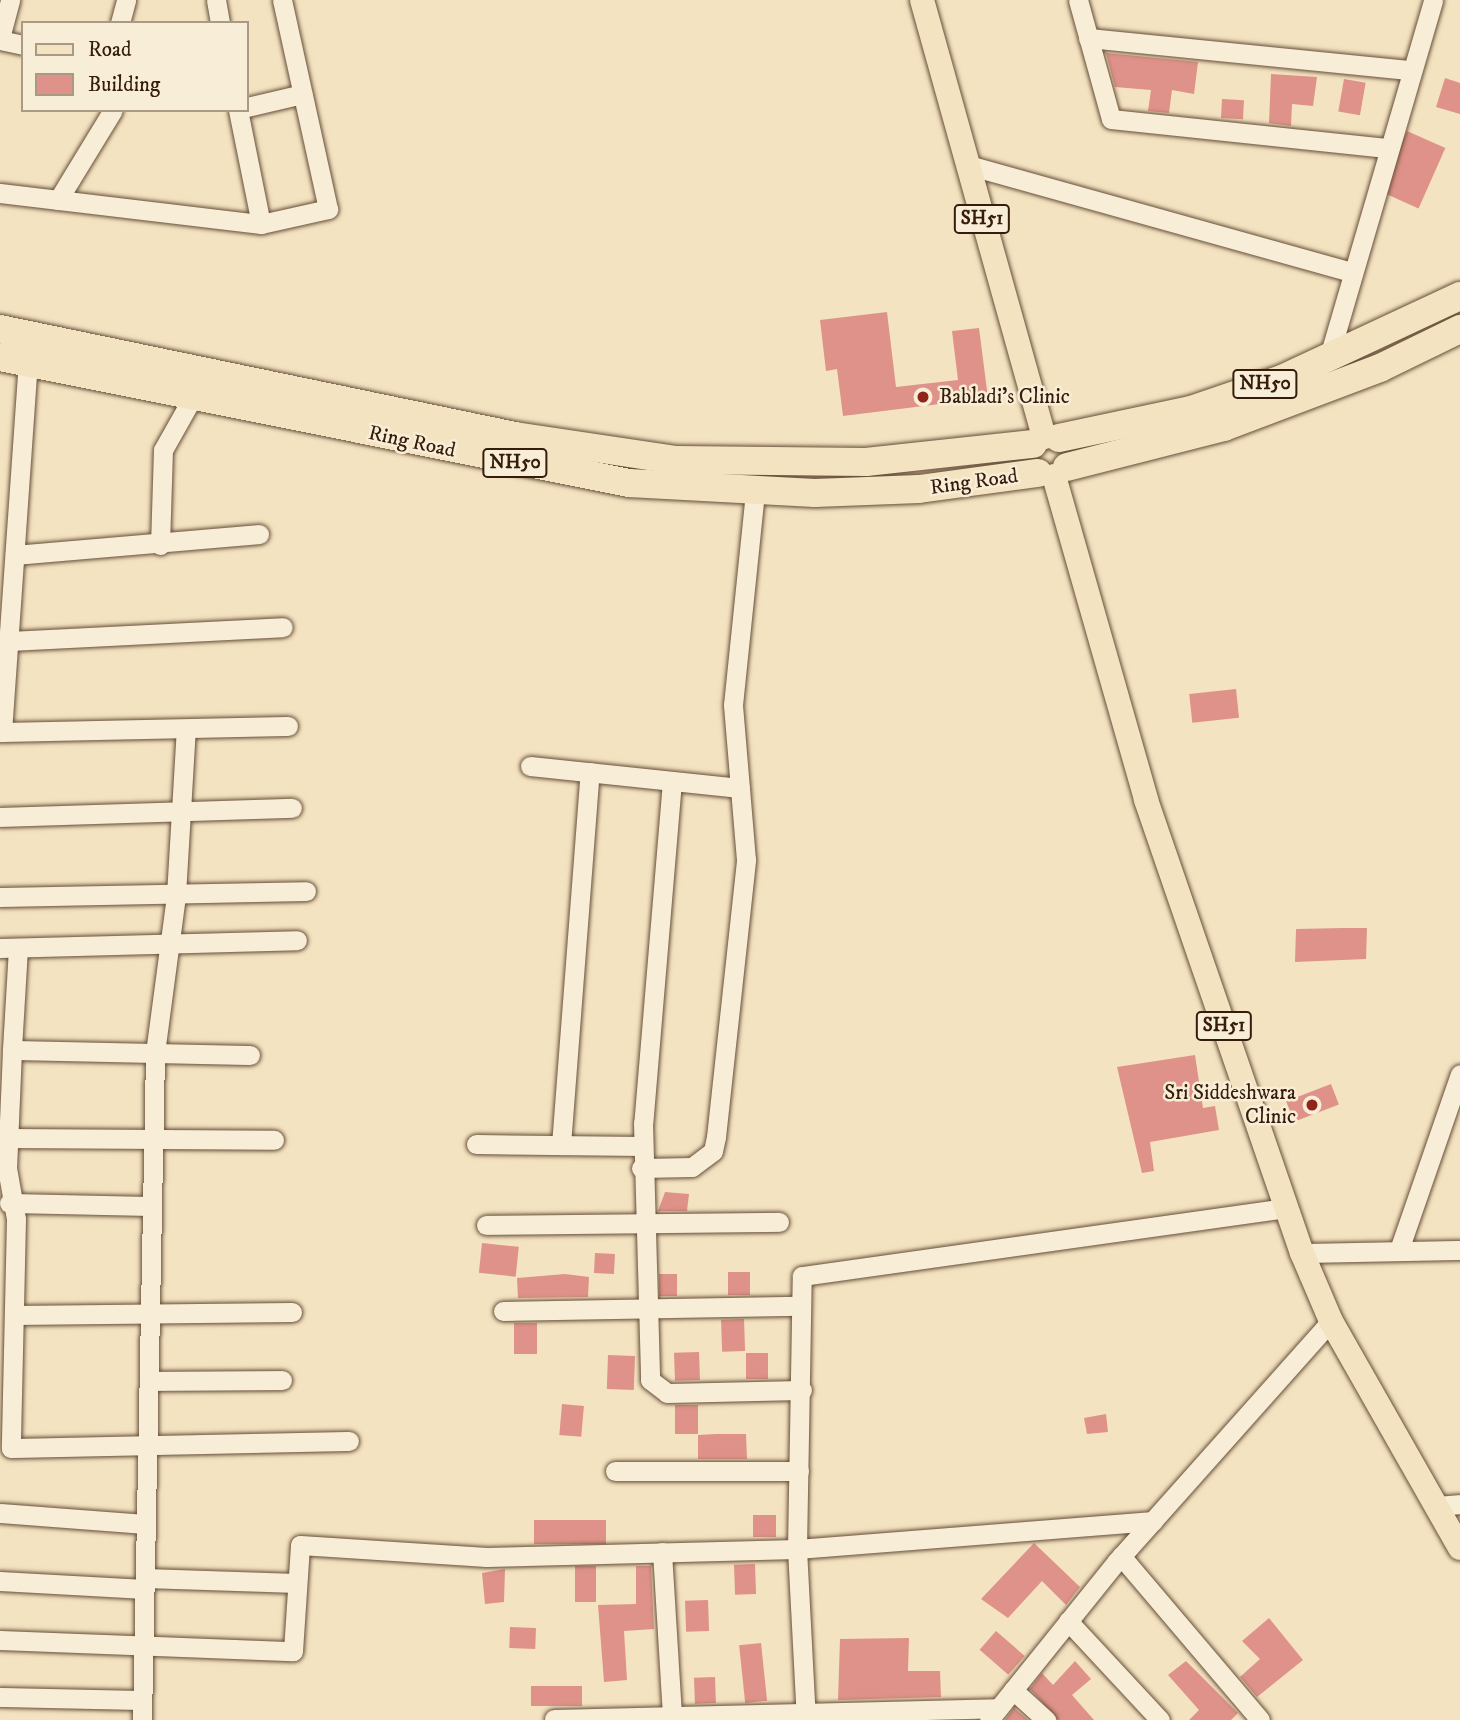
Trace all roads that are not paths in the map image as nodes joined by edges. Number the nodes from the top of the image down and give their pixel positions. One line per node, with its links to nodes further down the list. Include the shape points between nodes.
1 (10, 0): 11 (street)
2 (126, 0): 8 (street)
3 (216, 0): 9 (street)
4 (282, 0): 14 (street)
5 (922, 0): 19 (main road, SH51)
6 (1079, 0): 10 (street)
7 (1433, 0): 13 (street)
8 (121, 21)
9 (220, 21)
10 (1088, 38): 13 (street); 18 (street, via 1111,120)
11 (0, 39): 12 (street)
12 (21, 45)
13 (1411, 70): 18 (street)
14 (303, 94): 15 (street); 22 (street, via 328,209)
15 (248, 107)
16 (112, 112): 21 (street)
17 (238, 112): 22 (street)
18 (1386, 148): 23 (street)
19 (968, 165): 23 (street); 31 (main road, SH51)
20 (0, 193): 21 (street)
21 (58, 200): 22 (street)
22 (261, 224)
23 (1350, 272): 28 (street)
24 (1460, 296): 28 (highway, Ring Road / NH50)
25 (0, 329): 31 (highway, Ring Road / NH50, via 452,424 653,458 866,462)
26 (1460, 329): 32 (highway, Ring Road / NH50, via 1380,368 1224,427)
27 (0, 357): 29 (highway, Ring Road / NH50)
28 (1328, 359): 31 (highway, Ring Road / NH50, via 1191,410)
29 (28, 361): 30 (highway, Ring Road / NH50); 36 (street)
30 (194, 395): 33 (highway, Ring Road / NH50, via 503,461 629,482); 35 (street, via 163,450)
31 (1045, 440): 32 (highway, via 1029,456); 32 (highway, via 1070,454)
32 (1053, 472): 33 (highway, Ring Road / NH50, via 919,489); 71 (main road, SH51, via 1146,800)
33 (755, 493): 45 (street, via 733,705)
34 (259, 534): 35 (street)
35 (160, 545): 36 (street)
36 (15, 555): 38 (street)
37 (283, 627): 38 (street)
38 (9, 641): 41 (street)
39 (288, 726): 40 (street)
40 (186, 729): 41 (street); 47 (street)
41 (1, 732)
42 (530, 766): 43 (street)
43 (590, 772): 44 (street); 65 (street)
44 (671, 781): 45 (street); 66 (street)
45 (740, 788): 68 (street, via 746,860 713,1151 692,1167)
46 (292, 808): 47 (street)
47 (181, 811): 48 (street); 50 (street)
48 (0, 817)
49 (306, 891): 50 (street)
50 (176, 895): 51 (street); 53 (street)
51 (0, 897)
52 (298, 940): 53 (street)
53 (169, 943): 54 (street); 56 (street)
54 (9, 948): 55 (street)
55 (12, 1050): 56 (street); 59 (street)
56 (156, 1053): 57 (street); 62 (street)
57 (250, 1055)
58 (1460, 1074): 60 (street)
59 (5, 1085): 61 (street)
60 (1455, 1099): 75 (street)
61 (8, 1138): 62 (street); 67 (street)
62 (154, 1139): 63 (street); 70 (street)
63 (274, 1140)
64 (476, 1144): 65 (street)
65 (561, 1145): 66 (street)
66 (642, 1146): 68 (street)
67 (3, 1168): 69 (street)
68 (641, 1168): 74 (street)
69 (9, 1203): 70 (street); 82 (street, via 16,1219)
70 (152, 1206): 83 (street)
71 (1287, 1208): 77 (main road, SH51); 78 (street, via 810,1270 799,1283)
72 (779, 1222): 74 (street)
73 (486, 1225): 74 (street)
74 (645, 1225): 79 (street)
75 (1399, 1250): 76 (street); 77 (street)
76 (1460, 1250)
77 (1302, 1253): 84 (main road, SH51)
78 (800, 1306): 79 (street); 87 (street)
79 (650, 1308): 80 (street); 87 (street, via 650,1380 660,1391)
80 (503, 1311)
81 (292, 1312): 83 (street)
82 (14, 1315): 83 (street); 89 (street, via 11,1448)
83 (150, 1317): 86 (street)
84 (1331, 1321): 92 (main road, SH51); 94 (street)
85 (282, 1380): 86 (street)
86 (149, 1381): 89 (street)
87 (802, 1390): 91 (street)
88 (349, 1441): 89 (street)
89 (148, 1448): 95 (street)
90 (615, 1471): 91 (street)
91 (799, 1471): 97 (street)
92 (1449, 1505): 96 (main road, SH51)
93 (0, 1513): 95 (street)
94 (1153, 1521): 97 (street); 99 (street)
95 (146, 1524): 101 (street)
96 (1460, 1548)
97 (797, 1549): 98 (street); 111 (street)
98 (663, 1552): 102 (street, via 487,1557 300,1545); 110 (street)
99 (1121, 1556): 103 (street); 117 (street)
100 (0, 1581): 101 (street)
101 (145, 1583): 102 (street); 105 (street)
102 (297, 1583): 105 (street, via 293,1651)
103 (1068, 1621): 106 (street); 116 (street)
104 (0, 1640): 105 (street)
105 (144, 1650): 108 (street)
106 (1013, 1690): 109 (street); 115 (street)
107 (0, 1697): 108 (street)
108 (142, 1700): 114 (street)
109 (994, 1714): 111 (street)
110 (672, 1715): 111 (street); 112 (street)
111 (806, 1715)
112 (644, 1718): 113 (street)
113 (554, 1719)
114 (142, 1720)
115 (1046, 1720)
116 (1160, 1720)
117 (1260, 1720)

